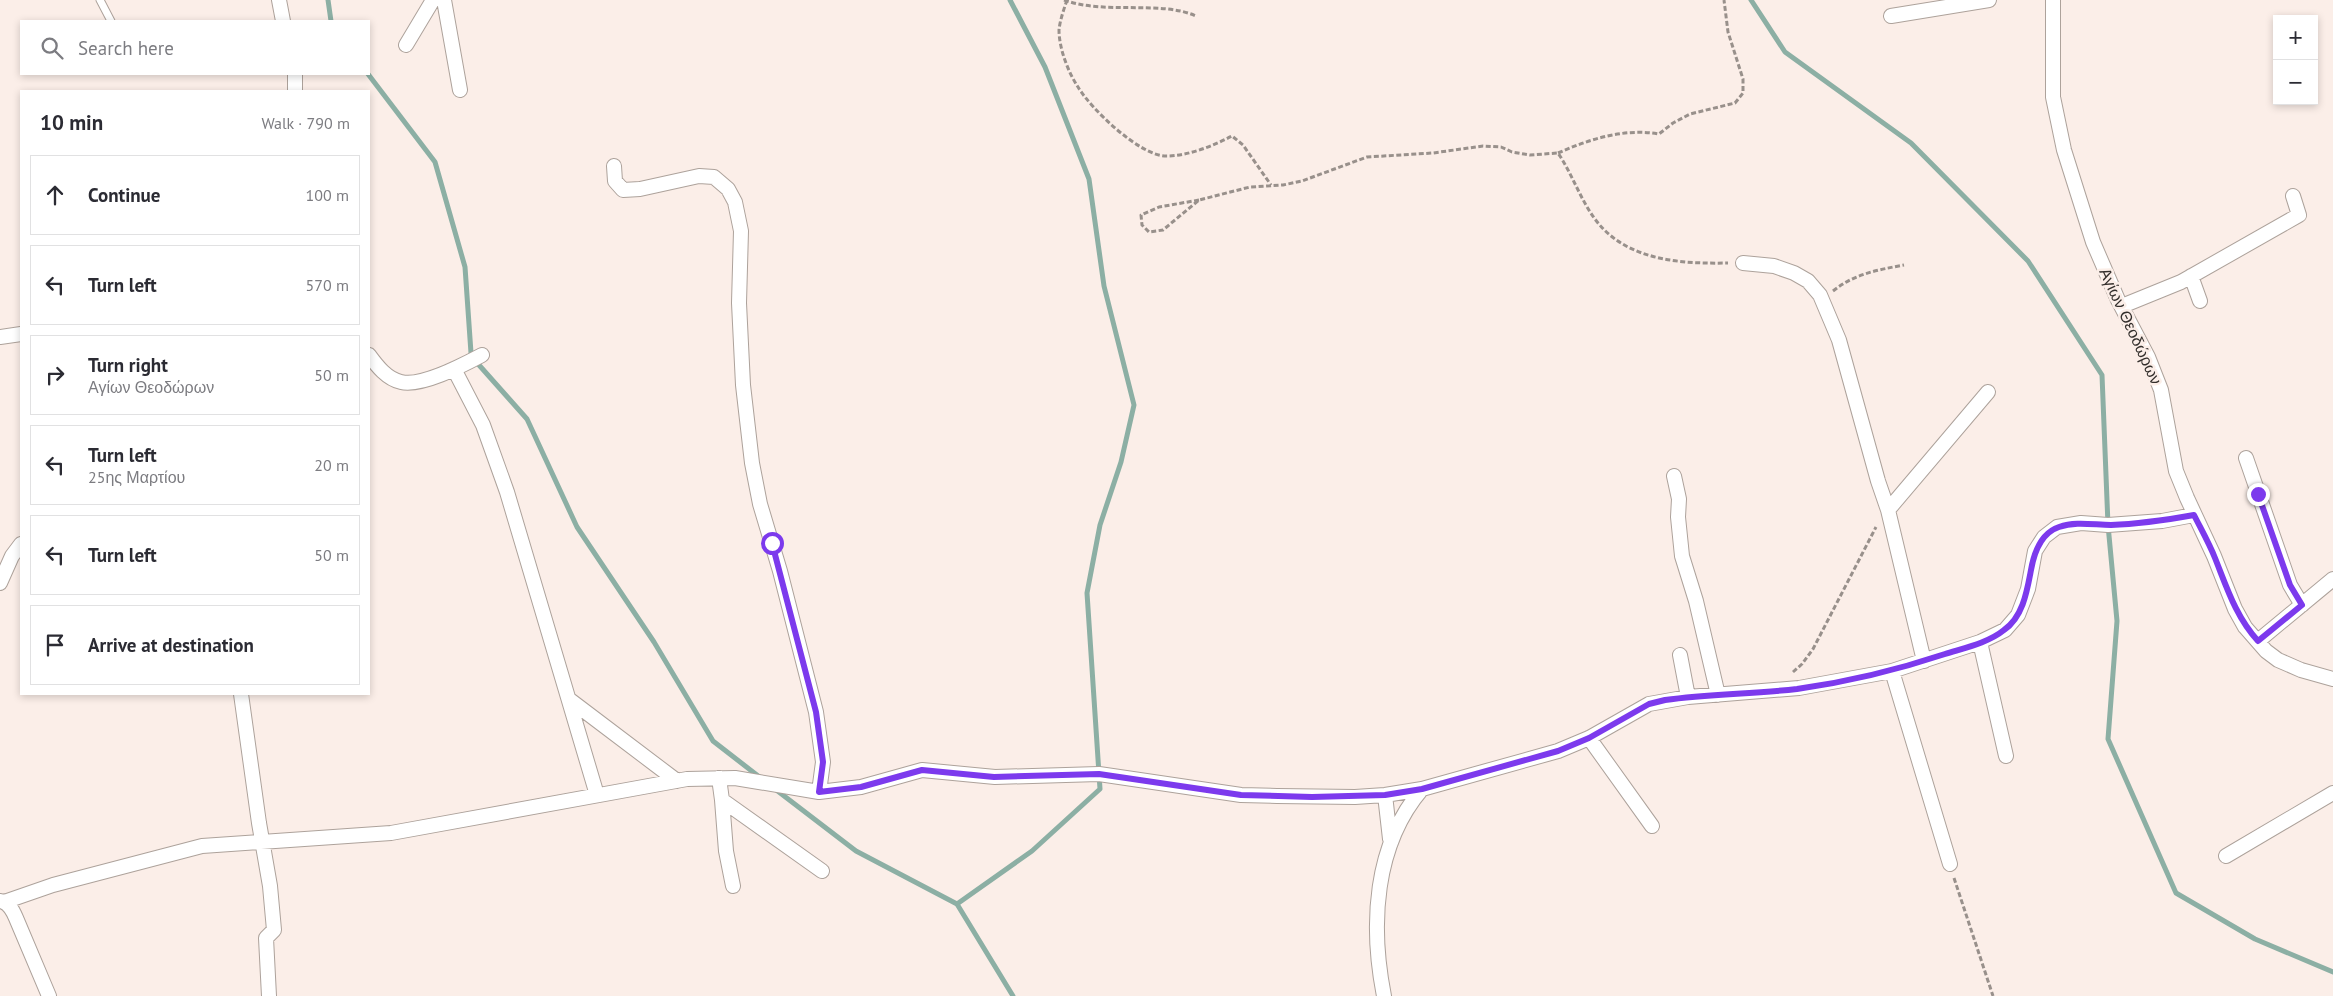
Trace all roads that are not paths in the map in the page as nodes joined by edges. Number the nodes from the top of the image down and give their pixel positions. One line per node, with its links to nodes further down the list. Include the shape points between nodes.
1 (100, 0): 8 (lane)
2 (279, 0): 9 (street)
3 (434, 0): 10 (street)
4 (444, 0): 13 (street)
5 (1989, 0): 7 (street)
6 (2053, 0): 19 (street, Αγίων Θεοδώρων, via 2053,97 2057,123 2092,242)
7 (1891, 16)
8 (110, 20)
9 (283, 20)
10 (406, 45)
11 (295, 75): 12 (street)
12 (295, 90)
13 (460, 90)
14 (614, 166): 49 (street, via 615,181 623,190 699,176 714,177 728,189 735,202 741,231 739,303 743,385 752,462 760,504 816,712 823,762)
15 (2292, 196): 17 (street, via 2299,215)
16 (1743, 262): 28 (street, via 1774,266 1794,273 1808,281 1822,300 1839,340)
17 (2190, 276): 18 (street); 19 (street)
18 (2200, 301)
19 (2122, 306): 29 (street, Αγίων Θεοδώρων, via 2161,390 2176,471)
20 (20, 334): 21 (street)
21 (0, 336)
22 (482, 355): 24 (street)
23 (370, 356): 24 (street, via 391,378 411,384)
24 (454, 369): 43 (street, via 483,425)
25 (1988, 392): 28 (street)
26 (2246, 458): 33 (street, via 2290,585)
27 (1674, 476): 41 (street, via 1679,499 1682,556)
28 (1888, 510): 37 (street)
29 (2194, 515): 34 (street, Αγίων Θεοδώρων, via 2235,609); 35 (street, via 2162,521 2108,525 2081,523 2057,528 2044,537 2035,551 2028,589 2018,615 2005,630)
30 (20, 545): 32 (street)
31 (2333, 579): 33 (street)
32 (0, 583)
33 (2302, 605): 34 (street)
34 (2258, 641): 39 (street, Αγίων Θεοδώρων, via 2278,660)
35 (1980, 642): 37 (street); 45 (street)
36 (1680, 655): 42 (street)
37 (1924, 661): 38 (street)
38 (1892, 670): 41 (street, via 1780,690); 58 (street)
39 (2333, 679)
40 (241, 695): 56 (street)
41 (1718, 695): 42 (street)
42 (1688, 697): 44 (street, via 1649,704)
43 (570, 700): 47 (street); 51 (street)
44 (1589, 738): 48 (street, via 1520,763); 54 (street)
45 (2006, 756)
46 (719, 778): 47 (street); 49 (street, via 760,781); 53 (street)
47 (677, 781): 51 (street)
48 (1422, 789): 52 (street); 55 (street, via 1410,803)
49 (819, 792): 52 (street, via 861,787 922,770 994,777 1099,774 1241,795)
50 (2333, 793): 57 (street)
51 (597, 795): 56 (street, via 391,833)
52 (1385, 795): 55 (street)
53 (722, 800): 59 (street); 60 (street, via 726,851)
54 (1652, 826)
55 (1390, 839): 64 (street, via 1378,899)
56 (263, 841): 61 (street, via 202,846 164,854); 63 (street, via 274,930 266,938)
57 (2226, 856)
58 (1950, 864)
59 (822, 871)
60 (733, 886)
61 (2, 902): 62 (street, via 11,908)
62 (49, 996)
63 (269, 996)
64 (1384, 996)

